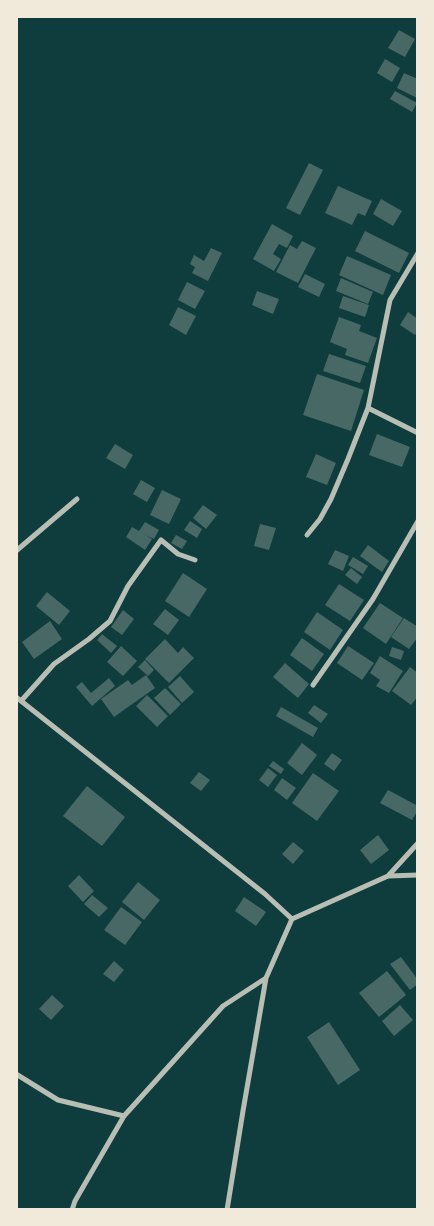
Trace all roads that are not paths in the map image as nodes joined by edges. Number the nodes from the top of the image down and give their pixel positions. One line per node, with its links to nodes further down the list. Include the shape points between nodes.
1 (418, 253): 2 (street, via 390,300)
2 (368, 408): 3 (street); 6 (street, via 331,499)
3 (418, 433)
4 (77, 499): 7 (street)
5 (418, 521): 9 (street, via 373,599)
6 (307, 535)
7 (16, 551)
8 (195, 560): 11 (street, via 178,554 161,540 128,586 110,620 54,664)
9 (313, 686)
10 (16, 697): 11 (street)
11 (22, 701): 15 (street)
12 (418, 843): 14 (street)
13 (418, 875): 14 (street)
14 (388, 876): 15 (street)
15 (292, 919): 16 (street)
16 (266, 978): 18 (street, via 223,1006); 20 (street)
17 (16, 1074): 18 (street, via 58,1100)
18 (124, 1116): 19 (street)
19 (72, 1210)
20 (228, 1210)

